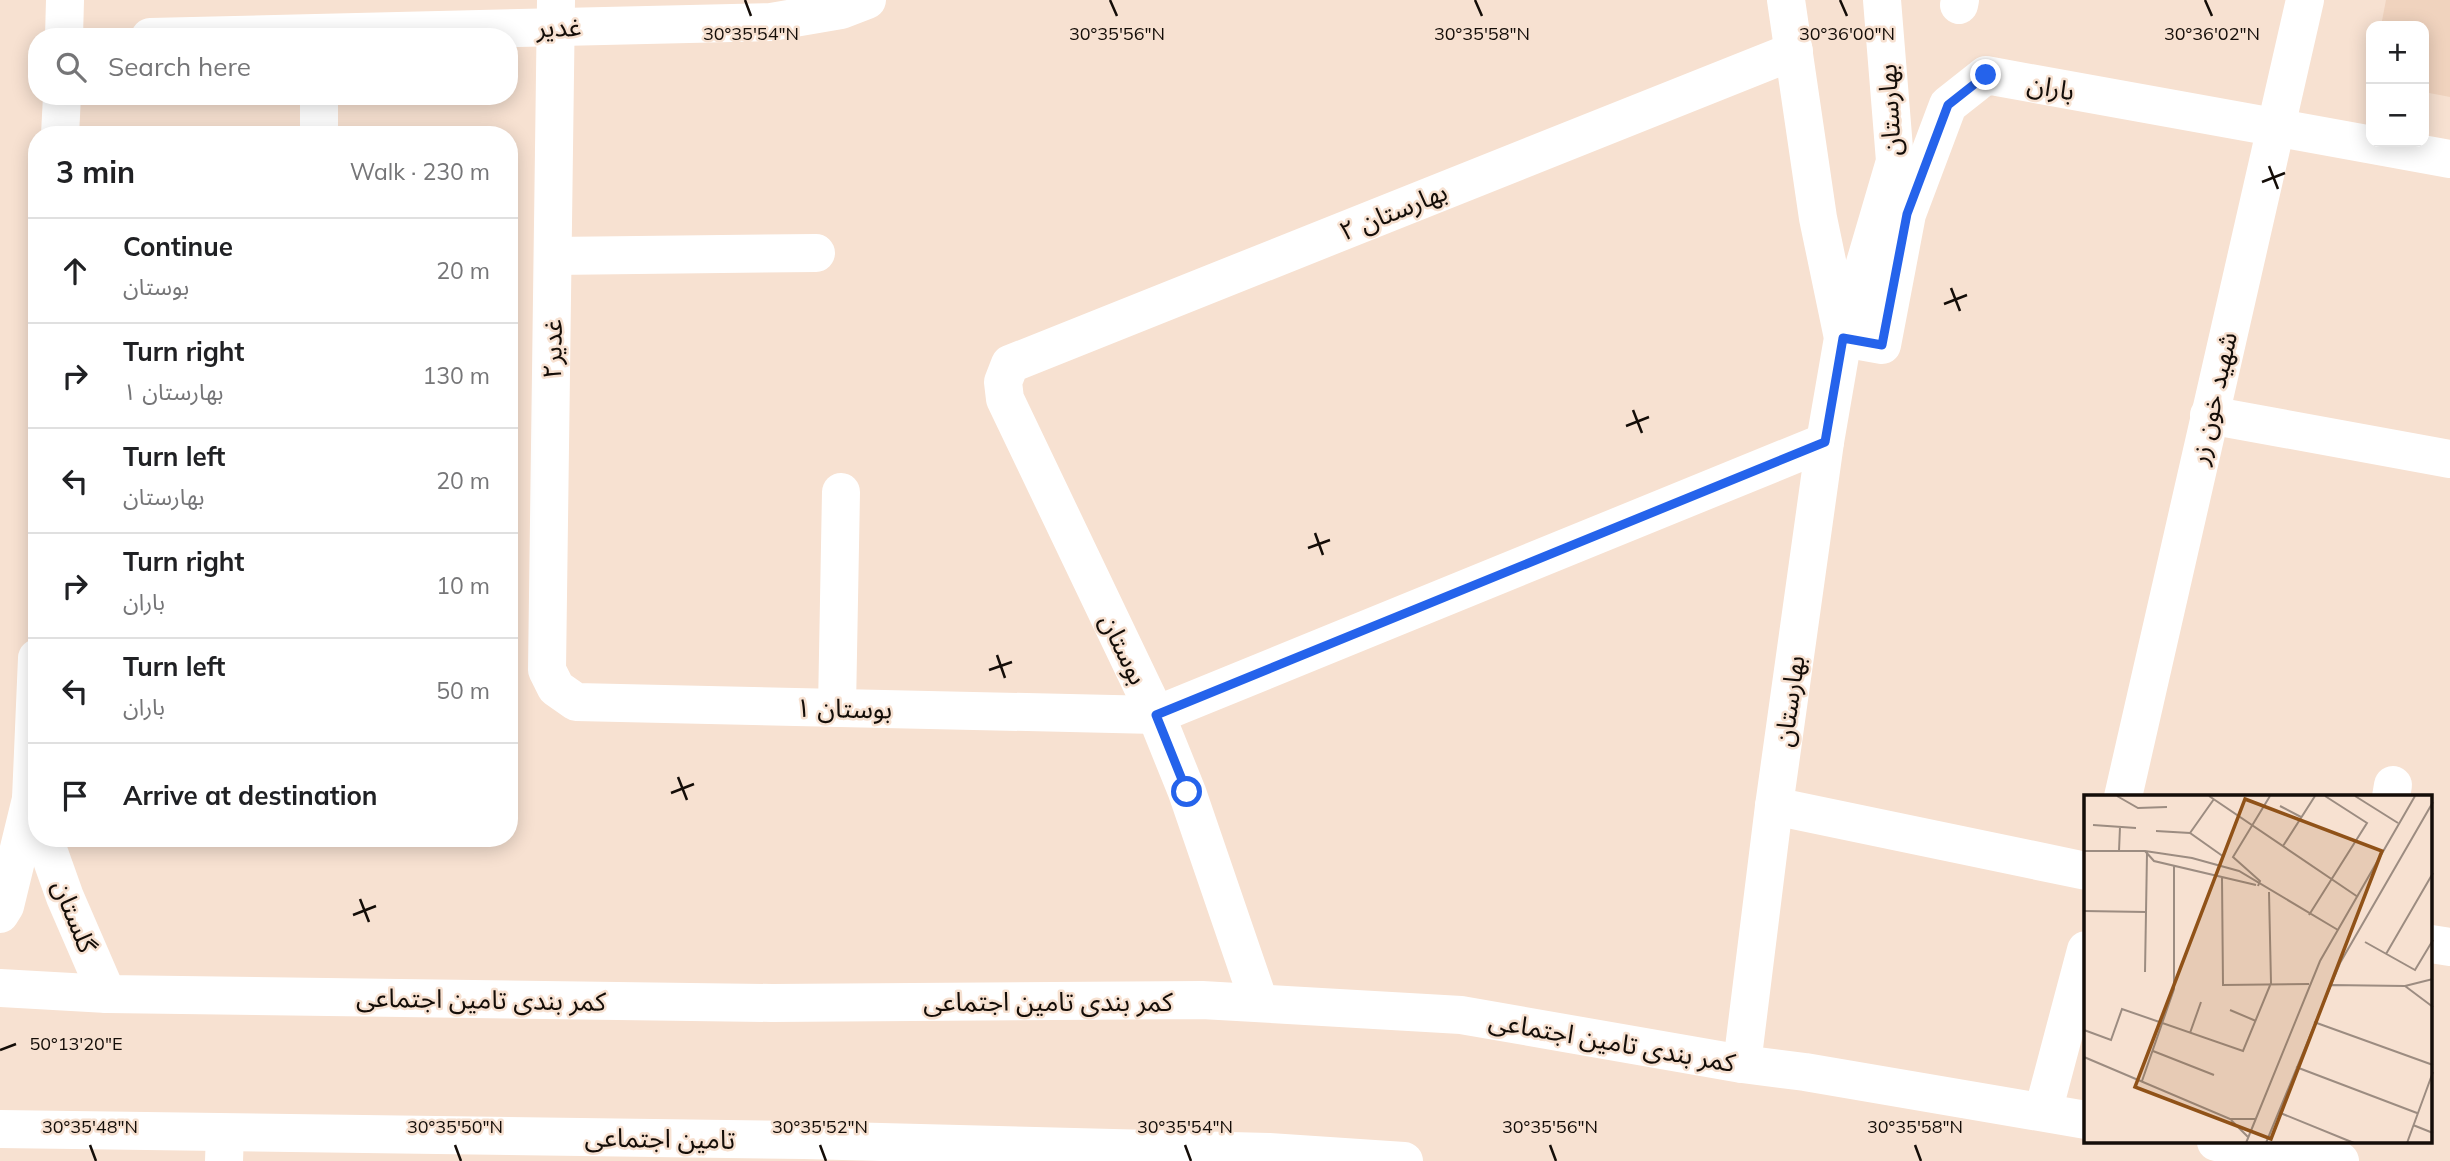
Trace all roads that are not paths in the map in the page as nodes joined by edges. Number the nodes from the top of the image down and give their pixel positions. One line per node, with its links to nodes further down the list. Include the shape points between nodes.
1 (65, 0): 7 (street)
2 (1786, 0): 9 (street, بهارستان)
3 (1882, 0): 18 (street, بهارستان, via 1895,161)
4 (2305, 0): 14 (street, شهید خون زر)
5 (854, 5): 6 (street, غدیر, via 771,22)
6 (556, 14): 8 (street, غدیر); 17 (street, غدیر٢)
7 (64, 28)
8 (399, 28)
9 (1794, 51): 18 (street, بهارستان, via 1818,218); 19 (street, بهارستان ٢, via 1010,364)
10 (62, 105): 12 (street)
11 (319, 105): 13 (street)
12 (60, 126)
13 (319, 126)
14 (2274, 127): 15 (street, باران); 18 (street, باران, via 1986,75 1948,105 1907,214 1882,345); 20 (street, شهید خون زر)
15 (2450, 159)
16 (816, 253): 17 (street)
17 (553, 256): 24 (street, غدیر٢)
18 (1843, 338): 21 (street, بهارستان)
19 (1003, 382): 26 (street, بوستان, via 1005,399)
20 (2209, 415): 22 (street); 27 (street, شهید خون زر)
21 (1825, 442): 26 (street); 28 (street, بهارستان)
22 (2450, 459)
23 (841, 492): 25 (street)
24 (547, 670): 25 (street, بوستان ١, via 556,688 576,702)
25 (837, 708): 26 (street, بوستان ١)
26 (1156, 715): 38 (street, بوستان)
27 (2123, 795)
28 (1774, 806): 31 (street); 39 (street, بهارستان)
29 (28, 828): 32 (street)
30 (47, 847): 37 (street, گلستان)
31 (2084, 871)
32 (0, 914)
33 (2432, 944): 34 (street)
34 (2450, 947)
35 (2084, 958): 40 (street)
36 (0, 988): 37 (street, کمر بندی تامین اجتماعی)
37 (107, 994): 38 (street, کمر بندی تامین اجتماعی, via 772,1003)
38 (1259, 1002): 39 (street, کمر بندی تامین اجتماعی, via 1461,1014)
39 (1742, 1064): 40 (street, کمر بندی تامین اجتماعی)
40 (2043, 1112): 41 (street, کمر بندی تامین اجتماعی)
41 (2084, 1120)
42 (0, 1129): 44 (street, تامین اجتماعی)
43 (2229, 1144): 49 (street)
44 (224, 1147): 45 (street, تامین اجتماعی)
45 (604, 1149): 46 (street, تامین اجتماعی)
46 (991, 1153): 47 (street, تامین اجتماعی)
47 (1313, 1158): 48 (street, تامین اجتماعی)
48 (1404, 1161)
49 (2340, 1161)

